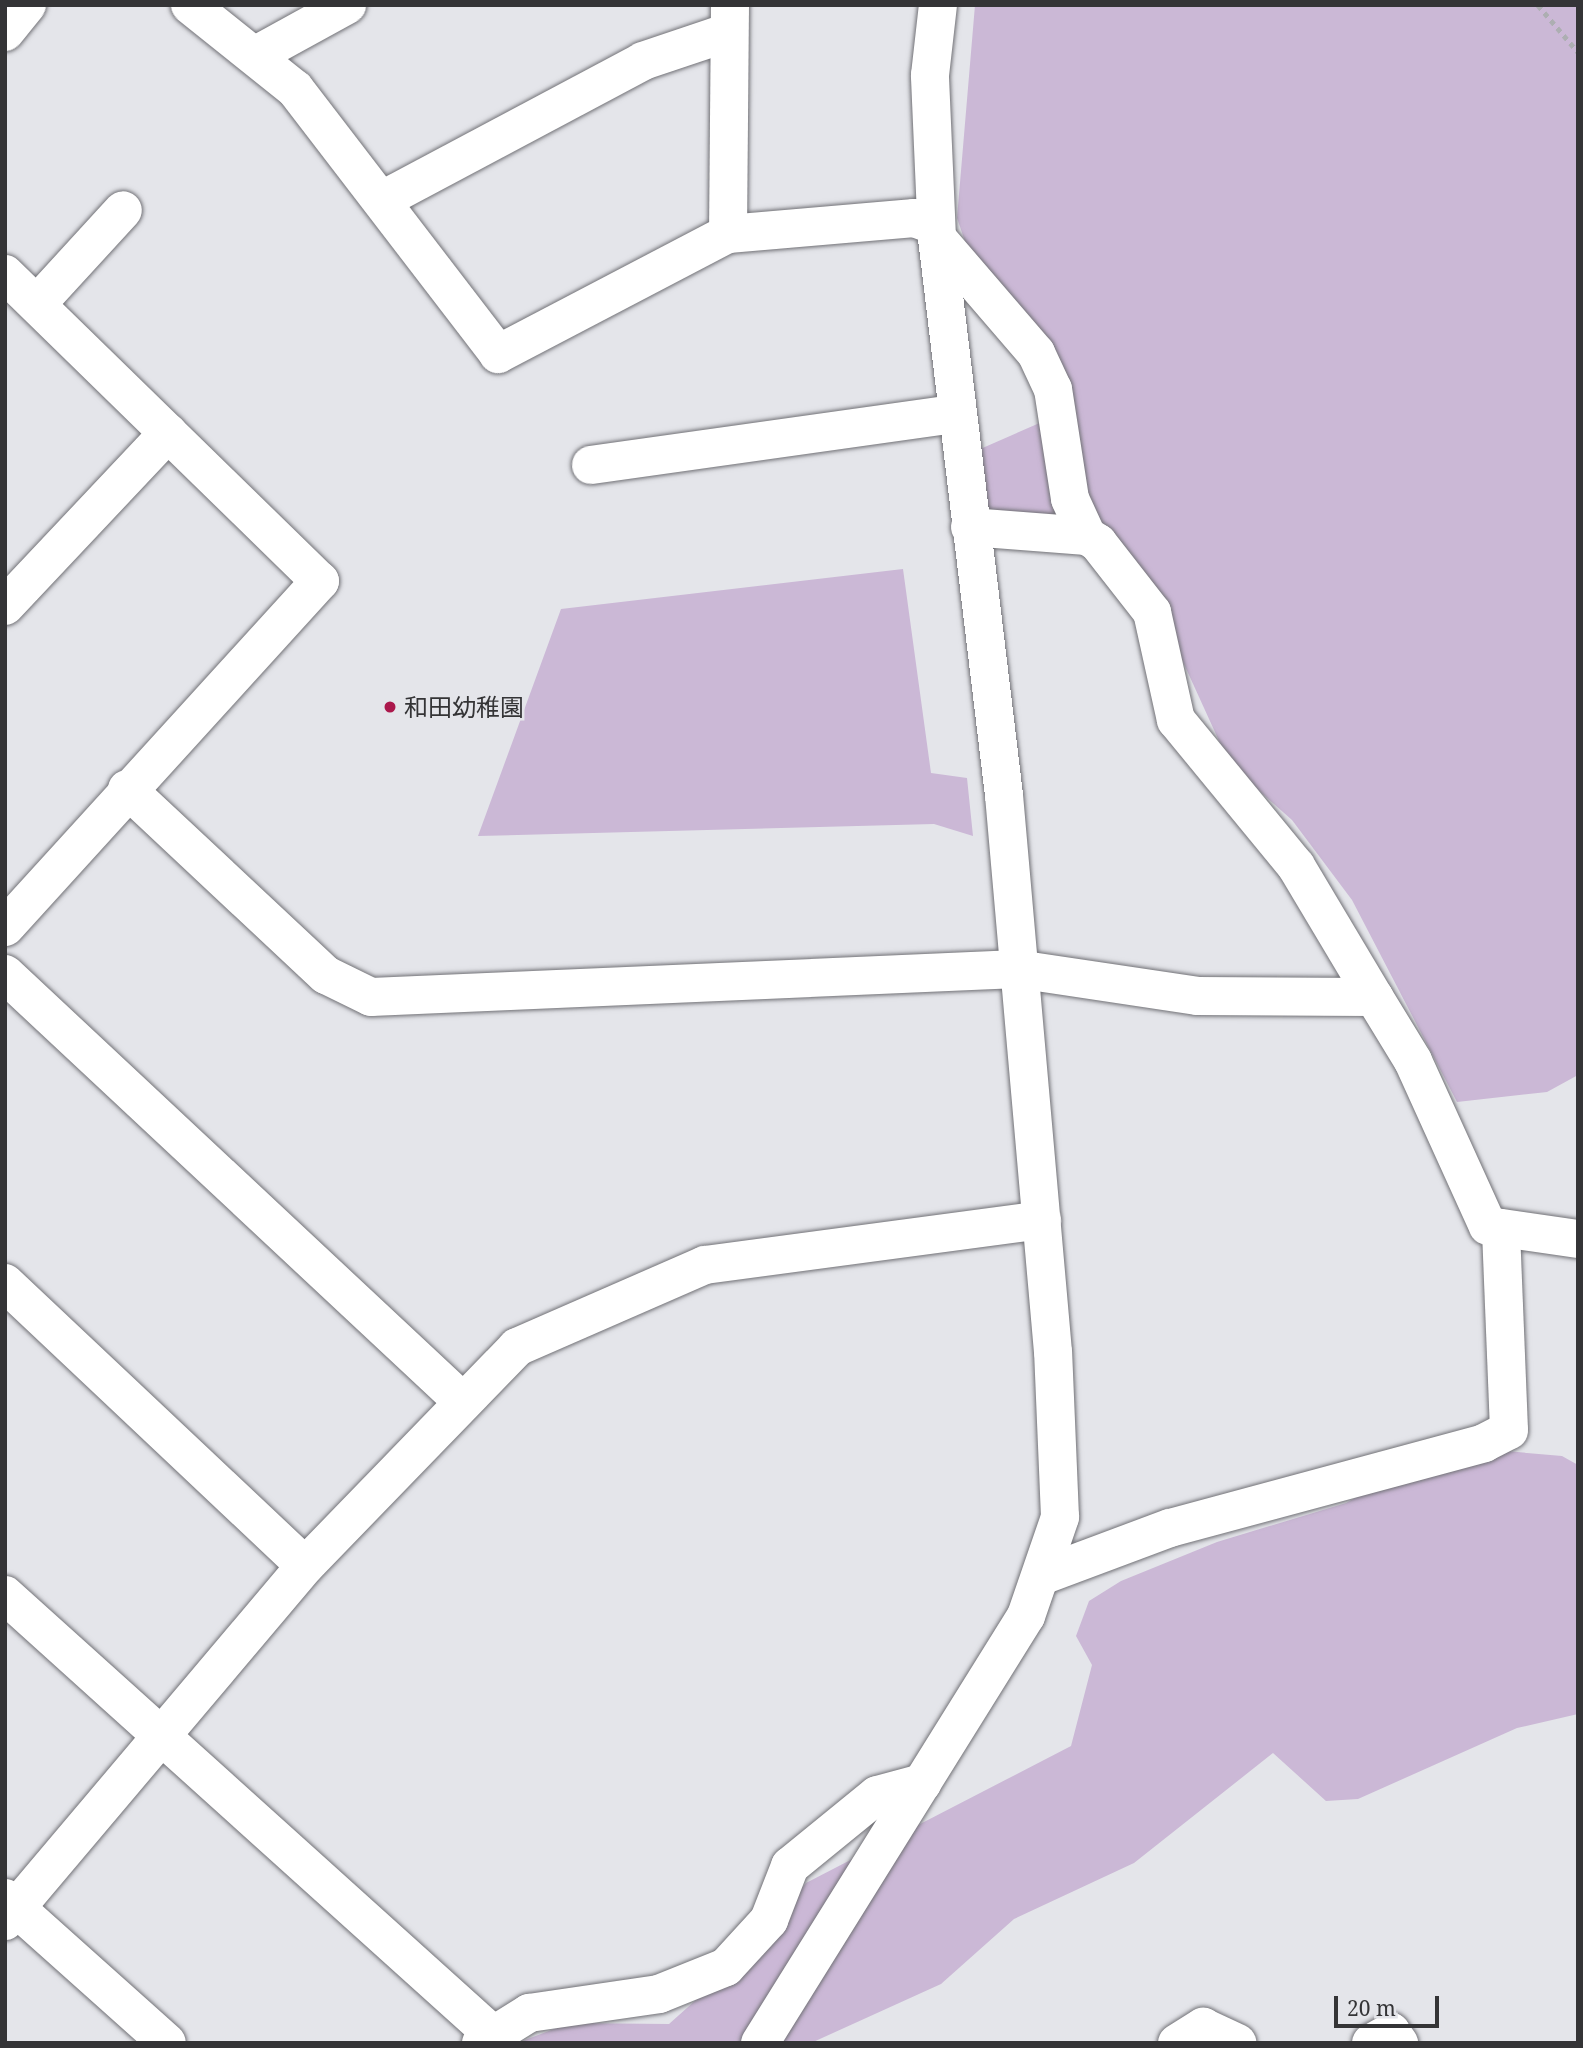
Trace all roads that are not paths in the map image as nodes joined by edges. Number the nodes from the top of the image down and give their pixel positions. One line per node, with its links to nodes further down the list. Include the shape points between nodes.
1 (27, 5): 6 (street)
2 (190, 5): 7 (street)
3 (347, 5): 7 (street)
4 (938, 5): 10 (street, via 930,75)
5 (728, 19): 8 (street); 11 (street)
6 (5, 32)
7 (256, 55): 8 (street, via 295,89)
8 (384, 199): 11 (street, via 498,354)
9 (122, 210): 12 (street)
10 (936, 232): 11 (street, via 914,218); 13 (street); 17 (street, via 1036,354 1053,389 1070,499)
11 (728, 234)
12 (15, 285): 14 (street)
13 (955, 414): 15 (street); 16 (street)
14 (168, 433): 18 (street); 19 (street, via 320,581)
15 (591, 465)
16 (970, 527): 17 (street); 21 (street, via 1004,795)
17 (1087, 536): 23 (street, via 1152,612 1176,720 1296,866)
18 (5, 606)
19 (127, 789): 20 (street); 21 (street, via 326,975 371,997)
20 (5, 927)
21 (1017, 969): 23 (street, via 1197,996); 24 (street)
22 (5, 974): 28 (street)
23 (1374, 997): 25 (street, via 1413,1061 1488,1226)
24 (1042, 1220): 28 (street, via 705,1265 517,1347); 30 (street, via 1060,1445 1060,1517)
25 (1501, 1228): 26 (street); 30 (street, via 1509,1430 1484,1443 1170,1528)
26 (1578, 1239)
27 (5, 1283): 29 (street)
28 (463, 1402): 29 (street)
29 (305, 1566): 32 (street)
30 (1045, 1575): 33 (street, via 1026,1616)
31 (5, 1595): 32 (street)
32 (160, 1737): 34 (street); 35 (street)
33 (922, 1783): 35 (street, via 877,1795 790,1866 769,1920 726,1966 659,1994 529,2013); 37 (street)
34 (9, 1909): 36 (street)
35 (486, 2038)
36 (167, 2043)
37 (760, 2043)
38 (1177, 2043): 39 (street, via 1203,2027)
39 (1238, 2043)
40 (1371, 2043): 41 (street, via 1391,2032)
41 (1399, 2043)

